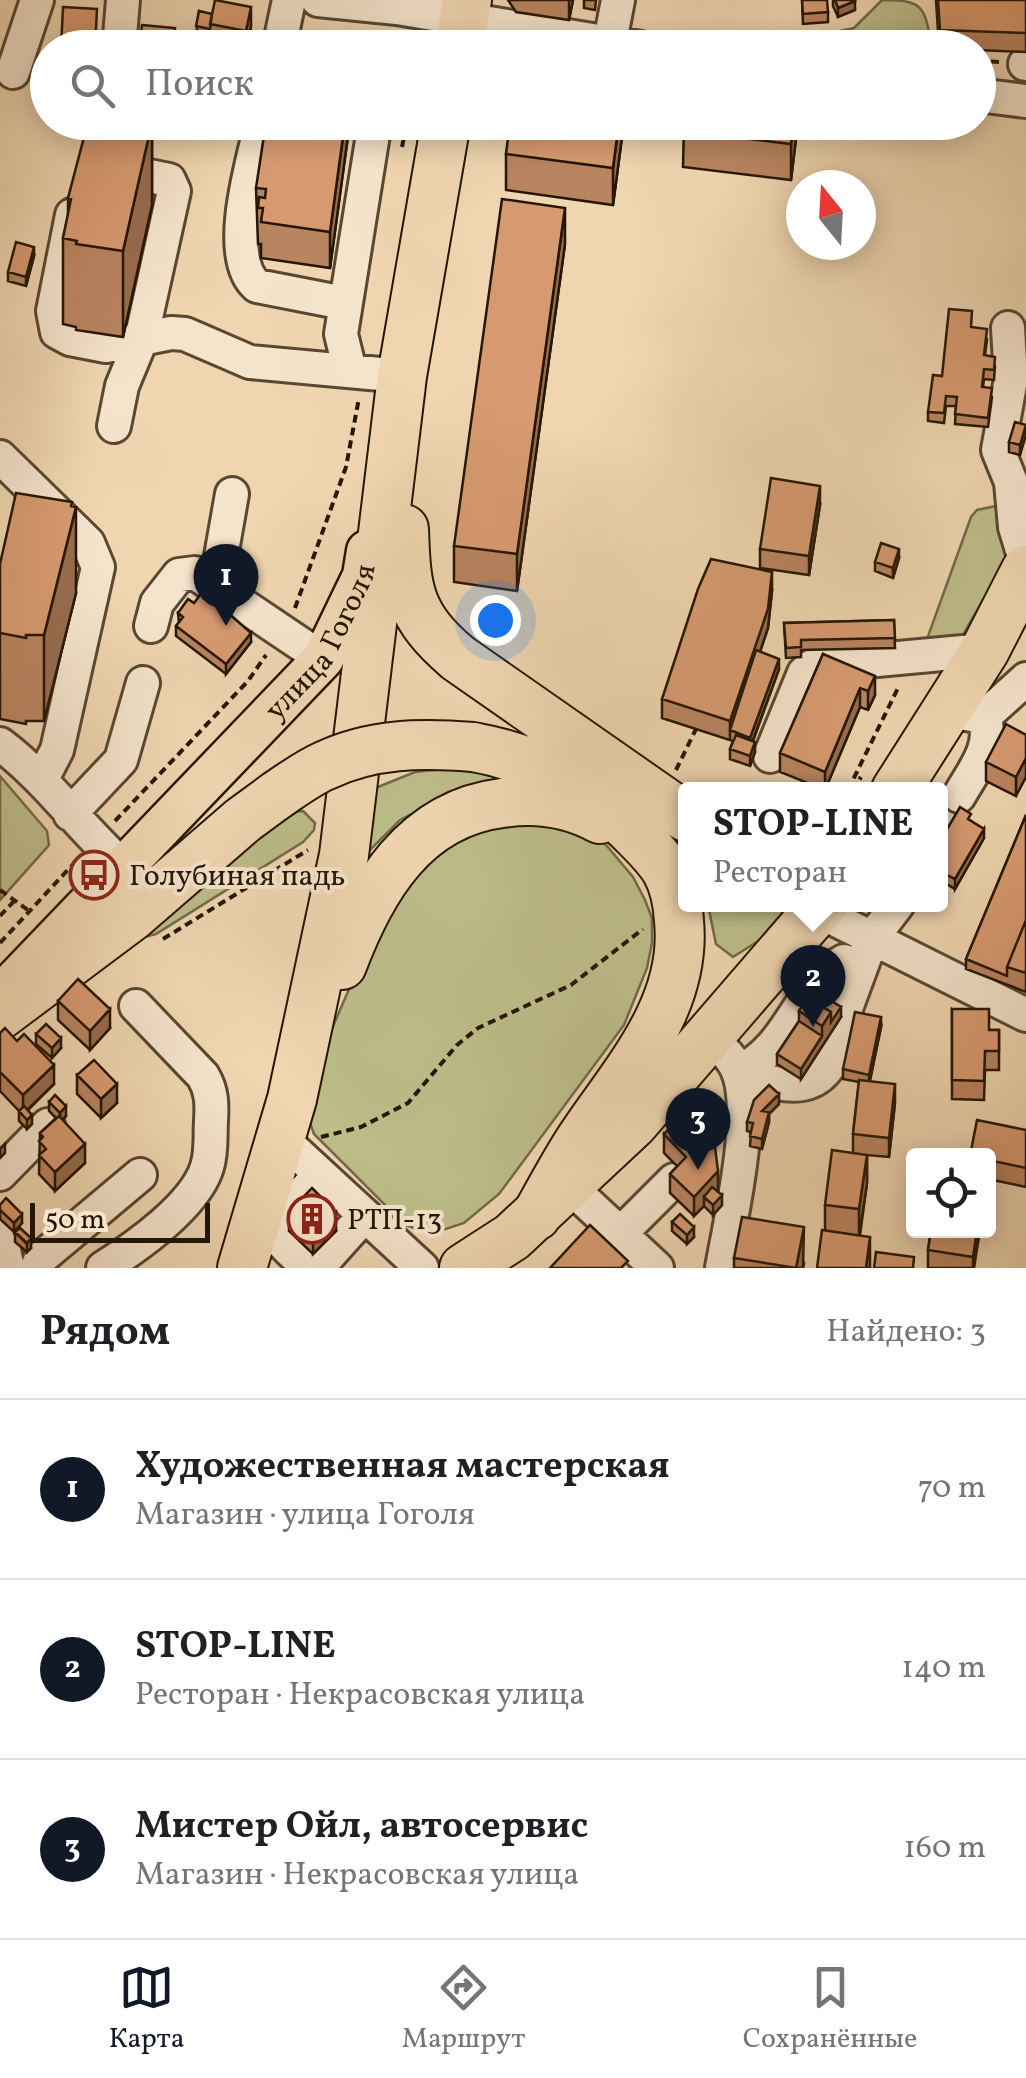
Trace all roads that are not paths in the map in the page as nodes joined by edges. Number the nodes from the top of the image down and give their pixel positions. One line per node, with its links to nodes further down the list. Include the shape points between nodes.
1 (37, 0): 11 (street)
2 (123, 0): 7 (street)
3 (289, 0): 8 (street)
4 (618, 0): 10 (street)
5 (332, 1): 6 (street)
6 (464, 22): 9 (street)
7 (120, 30)
8 (286, 30)
9 (520, 30)
10 (623, 30)
11 (13, 72)
12 (996, 97): 13 (street)
13 (1026, 101)
14 (258, 140): 17 (street, via 242,238 248,276 257,286)
15 (372, 140): 17 (street)
16 (441, 140): 20 (highway, улица Гоголя)
17 (344, 303): 20 (street, via 340,334)
18 (1008, 328): 25 (street, via 1011,379 998,450)
19 (141, 340): 19 (street, via 174,190 169,180 108,168 82,180 53,325 86,343); 20 (street, via 184,334 250,362); 21 (street)
20 (372, 373): 22 (highway, улица Гоголя)
21 (114, 426)
22 (396, 442): 30 (main road, улица Гоголя, via 380,484 363,576); 39 (highway, via 406,579 432,636); 54 (highway, via 344,854)
23 (0, 457): 37 (street, via 88,543 98,567 57,750)
24 (232, 494): 27 (street)
25 (1026, 553)
26 (1026, 570): 29 (highway)
27 (216, 585): 28 (street, via 194,573 179,576 157,603); 30 (street)
28 (151, 626)
29 (985, 650): 33 (highway); 35 (street, via 812,666)
30 (323, 659): 42 (main road, улица Гоголя)
31 (1026, 679): 33 (street)
32 (143, 683): 40 (street, via 121,760)
33 (965, 714): 36 (highway); 38 (street, via 989,734)
34 (0, 744): 37 (street)
35 (770, 756)
36 (908, 770)
37 (42, 779): 40 (street)
38 (959, 796)
39 (678, 800)
40 (70, 814): 42 (street)
41 (643, 842): 43 (highway, via 668,874); 51 (highway, bridge, via 612,810 552,771 508,753 414,743 362,752 277,795 132,917); 54 (highway, via 589,813 521,800 484,805 421,835 370,901)
42 (110, 854): 49 (main road, улица Гоголя)
43 (678, 903)
44 (679, 912): 61 (highway, via 682,948 666,1008)
45 (818, 912): 53 (highway)
46 (825, 912): 48 (street)
47 (893, 912): 48 (street)
48 (866, 952): 52 (street); 53 (street, via 837,964 777,1044 752,1066); 53 (street, via 832,1063 818,1078 787,1085)
49 (0, 996)
50 (136, 1006): 66 (street, via 204,1076 212,1102 210,1152 200,1184 166,1221)
51 (0, 1015)
52 (1026, 1015)
53 (724, 1054): 61 (highway, via 632,1124); 71 (street, via 744,1098)
54 (287, 1119): 58 (street); 67 (highway)
55 (48, 1126): 56 (street)
56 (0, 1174)
57 (140, 1175): 65 (street)
58 (319, 1176): 60 (street); 60 (street, via 274,1228 304,1264 321,1264)
59 (674, 1180): 63 (street)
60 (364, 1216): 68 (street)
61 (526, 1226): 63 (street); 69 (highway)
62 (0, 1232): 64 (street)
63 (620, 1234): 70 (street)
64 (4, 1267)
65 (37, 1268)
66 (103, 1268)
67 (242, 1268)
68 (422, 1268)
69 (464, 1268)
70 (657, 1268)
71 (722, 1268)

